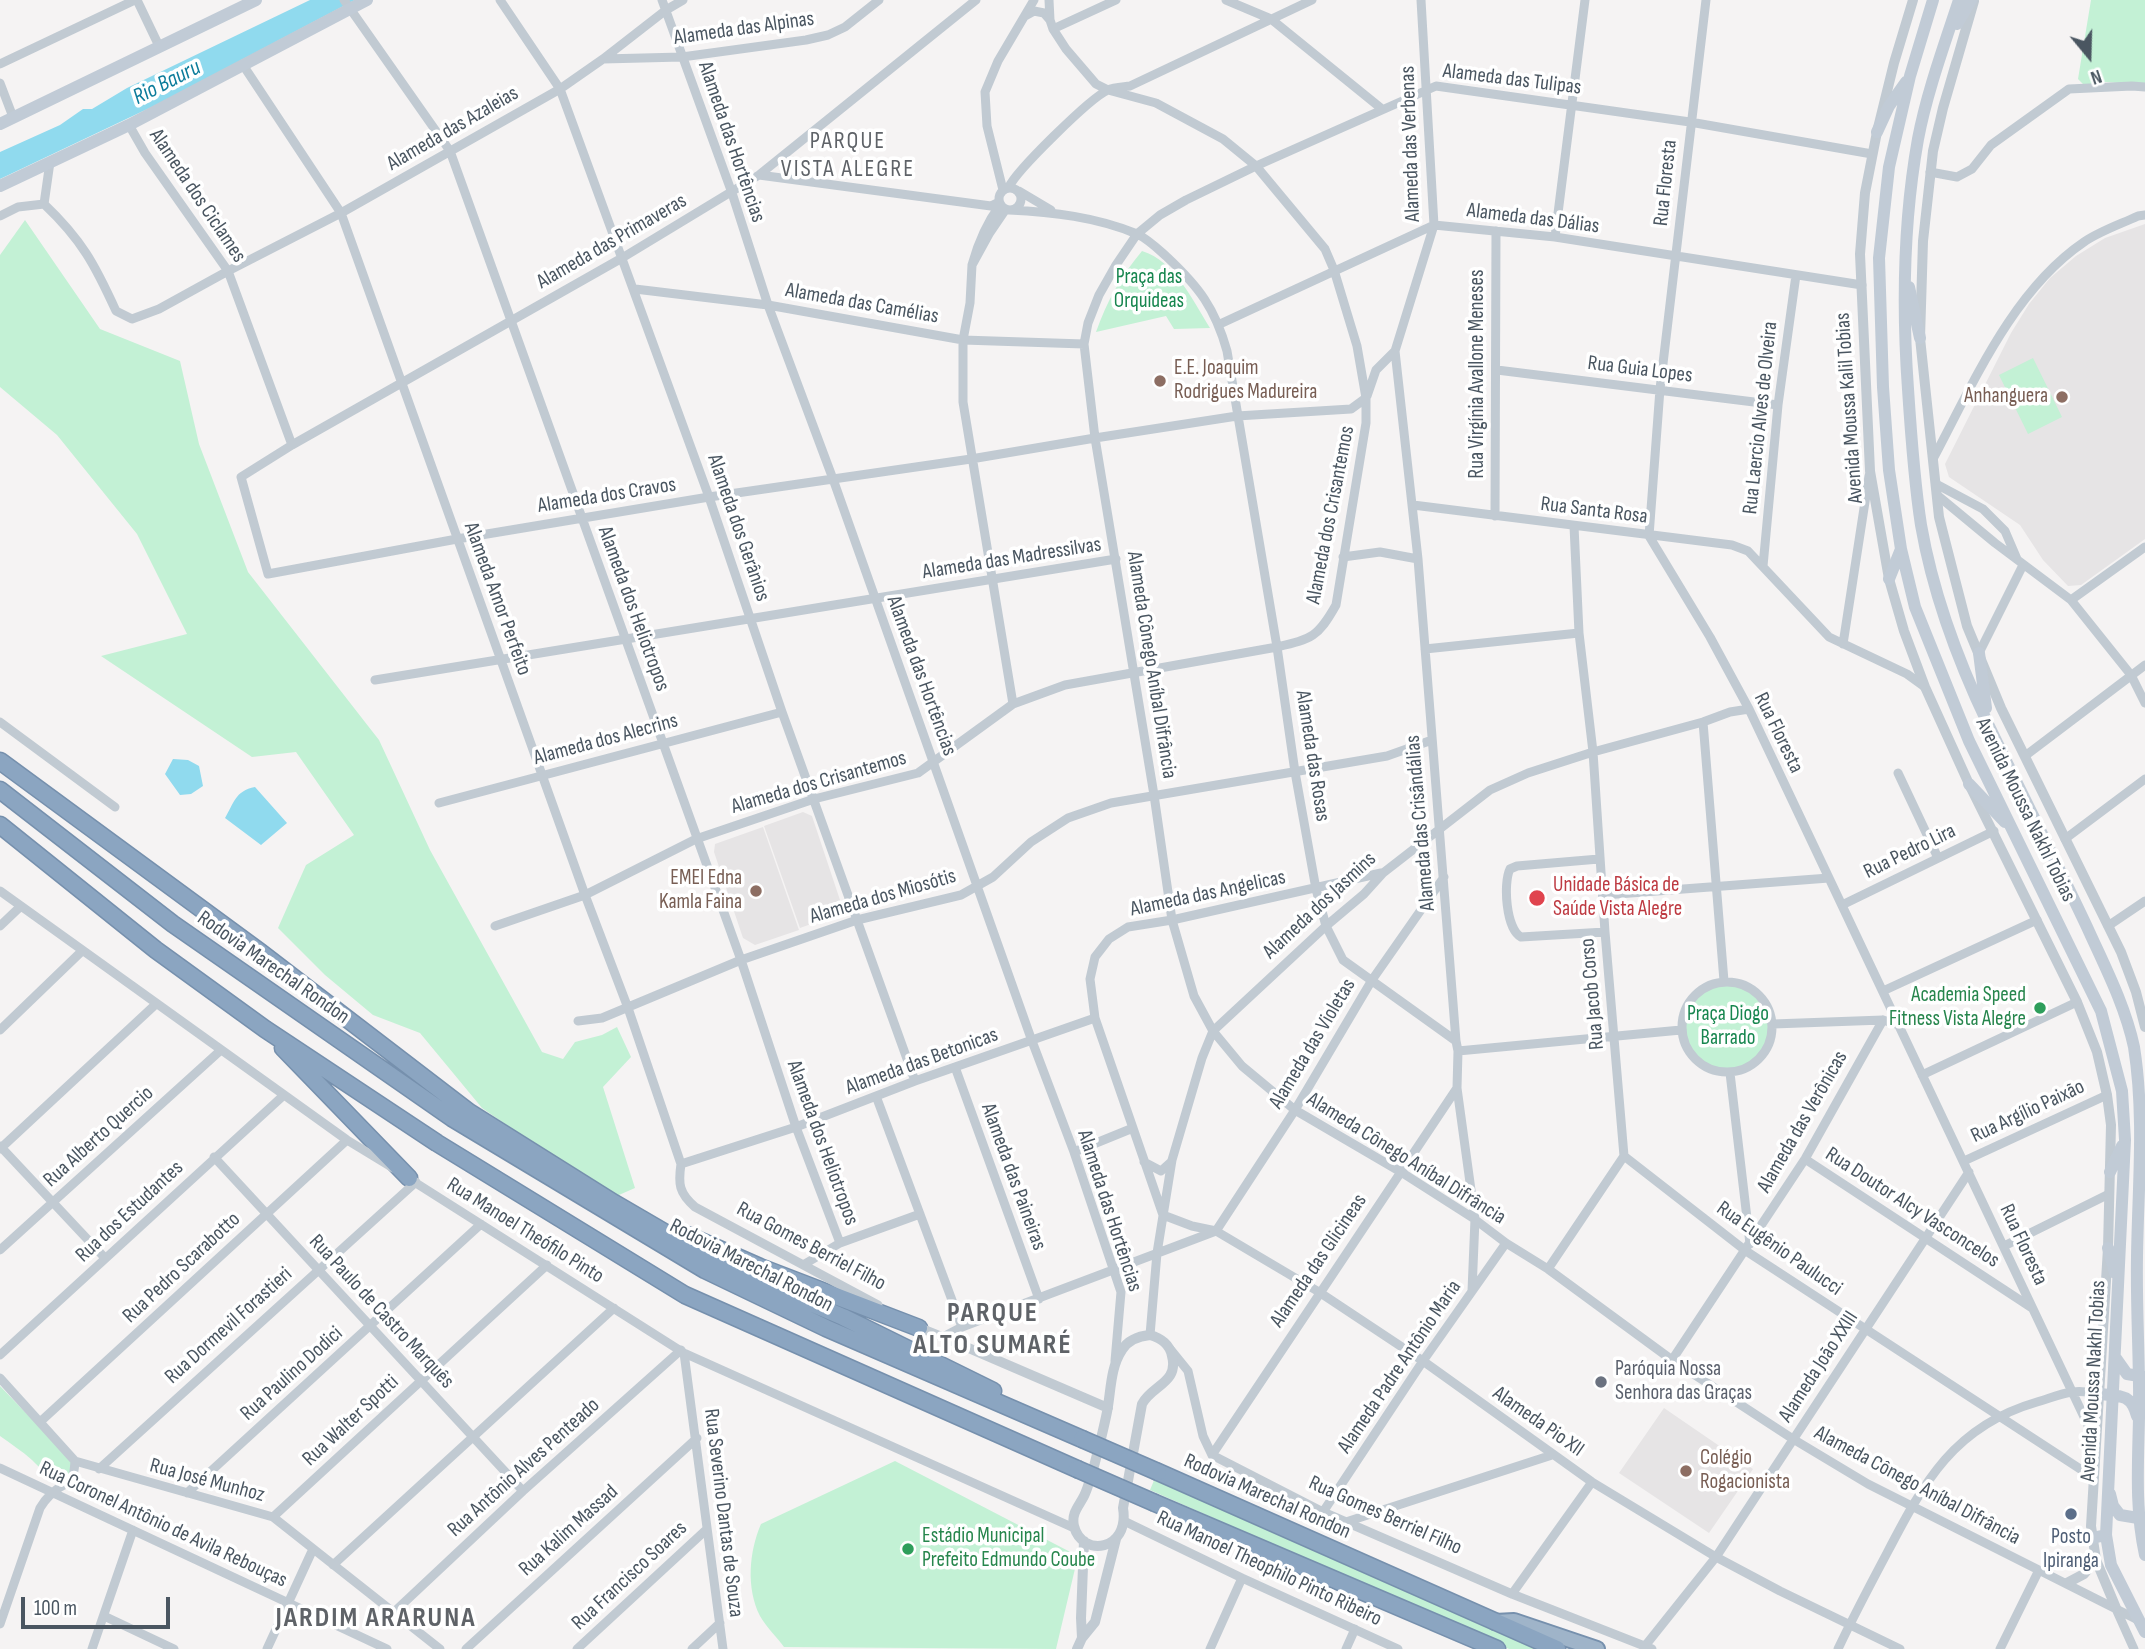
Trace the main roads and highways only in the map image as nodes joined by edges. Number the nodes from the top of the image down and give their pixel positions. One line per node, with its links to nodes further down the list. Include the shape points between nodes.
1 (256, 0): 11 (main road)
2 (367, 0): 6 (main road)
3 (1933, 0): 7 (main road, Avenida Moussa Nakhl Tobias)
4 (1959, 0): 8 (main road, Avenida Moussa Nakhl Tobias)
5 (1973, 0): 8 (main road)
6 (347, 4): 13 (main road, via 129,125)
7 (1917, 52): 8 (main road, via 1923,61); 9 (main road, Avenida Moussa Nakhl Tobias)
8 (1940, 58): 10 (main road, Avenida Moussa Nakhl Tobias)
9 (1910, 76): 10 (main road, via 1921,79); 12 (main road); 16 (main road, Avenida Moussa Nakhl Tobias, via 1889,167 1879,258 1889,470)
10 (1927, 100): 14 (main road, Avenida Moussa Nakhl Tobias)
11 (0, 124)
12 (1877, 132)
13 (0, 186)
14 (1903, 262): 15 (main road); 19 (main road, Avenida Moussa Nakhl Tobias, via 1911,435 1922,527 1954,646)
15 (1920, 338)
16 (1901, 549): 17 (main road); 24 (main road, Avenida Moussa Nakhl Tobias, via 1932,651)
17 (1889, 579)
18 (1979, 653): 19 (main road)
19 (1987, 722): 25 (main road, Avenida Moussa Nakhl Tobias)
20 (0, 761): 34 (highway, via 469,1112)
21 (1969, 784): 24 (main road)
22 (0, 790): 43 (highway, Rodovia Marechal Rondon, via 173,924 463,1125 705,1270)
23 (0, 825): 29 (highway, via 156,950)
24 (2012, 830): 26 (main road, Avenida Moussa Nakhl Tobias)
25 (2065, 880): 26 (main road, via 2055,893); 27 (main road, Avenida Moussa Nakhl Tobias)
26 (2043, 890): 28 (main road, Avenida Moussa Nakhl Tobias)
27 (2080, 912): 28 (main road, via 2064,911); 30 (main road, Avenida Moussa Nakhl Tobias, via 2121,1001 2138,1074)
28 (2056, 920): 31 (main road, Avenida Moussa Nakhl Tobias, via 2101,1011 2122,1091)
29 (265, 1028): 33 (highway); 55 (highway, bridge, via 437,1143 685,1295)
30 (2144, 1128): 37 (main road, Avenida Moussa Nakhl Tobias, via 2137,1257)
31 (2125, 1140): 32 (main road); 36 (main road, Avenida Moussa Nakhl Tobias)
32 (2110, 1172)
33 (412, 1180)
34 (614, 1203): 38 (highway, via 760,1267); 43 (highway, via 717,1262 963,1375)
35 (2108, 1248): 36 (main road)
36 (2118, 1283): 39 (main road, Avenida Moussa Nakhl Tobias)
37 (2142, 1324): 40 (main road, Avenida Moussa Nakhl Tobias)
38 (919, 1328)
39 (2115, 1357): 40 (main road, via 2127,1374); 41 (main road, Avenida Moussa Nakhl Tobias)
40 (2142, 1377): 42 (main road, Avenida Moussa Nakhl Tobias)
41 (2106, 1395): 42 (main road, via 2134,1404); 45 (main road, Avenida Moussa Nakhl Tobias)
42 (2139, 1423): 46 (main road, Avenida Moussa Nakhl Tobias)
43 (1049, 1426): 53 (highway, Rodovia Marechal Rondon, bridge)
44 (2095, 1444): 45 (main road)
45 (2110, 1450): 47 (main road, Avenida Moussa Nakhl Tobias)
46 (2137, 1481): 48 (main road); 49 (main road, Avenida Moussa Nakhl Tobias)
47 (2108, 1487): 49 (main road, via 2120,1515); 50 (main road, Avenida Moussa Nakhl Tobias)
48 (2145, 1497)
49 (2142, 1519): 52 (main road, Avenida Moussa Nakhl Tobias)
50 (2106, 1535): 51 (main road); 54 (main road, Avenida Moussa Nakhl Tobias, via 2111,1565)
51 (2092, 1538)
52 (2145, 1555)
53 (1494, 1622): 56 (highway, Rodovia Marechal Rondon); 57 (highway, via 1514,1621)
54 (2145, 1632)
55 (1497, 1649)
56 (1557, 1649)
57 (1597, 1649)

